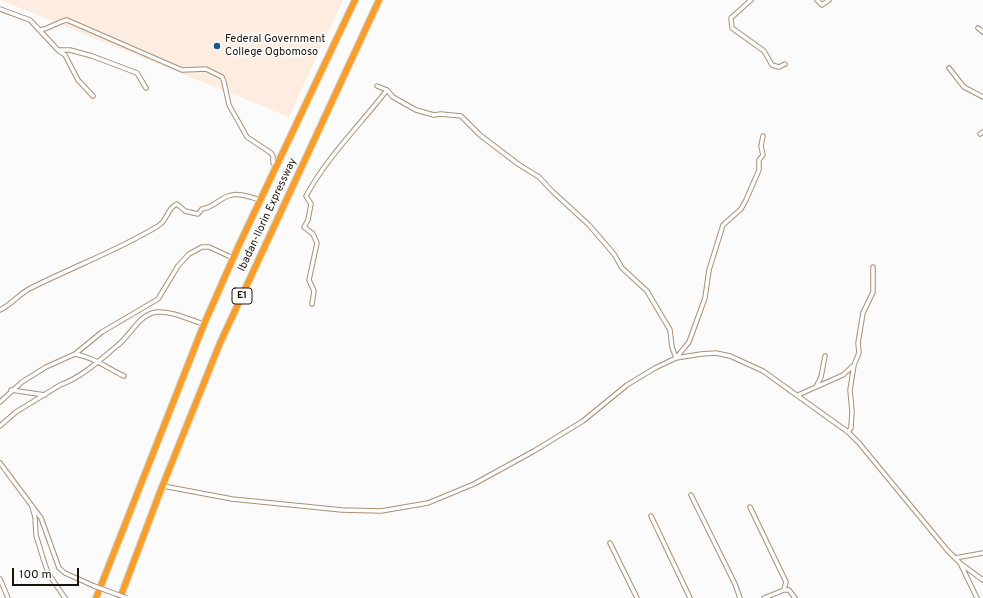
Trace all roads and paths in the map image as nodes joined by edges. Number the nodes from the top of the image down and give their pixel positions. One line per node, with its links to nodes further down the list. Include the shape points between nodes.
1 (355, 0): 19 (highway, Ibadan-Ilorin Expressway / E1)
2 (379, 0): 42 (highway, Ibadan-Ilorin Expressway / E1, via 220,343)
3 (751, 0): 11 (street, via 731,18 732,28 764,51 772,65)
4 (817, 0): 5 (street, via 822,5)
5 (829, 0)
6 (0, 9): 8 (street, via 30,20)
7 (978, 28): 9 (street)
8 (40, 30): 10 (street); 19 (street, via 52,28 67,20 182,70 206,69 222,77 229,105 247,137 271,153 273,163)
9 (983, 32)
10 (58, 50): 14 (street, via 70,50 92,56 137,72); 16 (street, via 65,55 78,80)
11 (785, 64)
12 (949, 68): 17 (street, via 964,87)
13 (377, 86): 15 (street)
14 (146, 88)
15 (387, 90): 23 (street, via 315,180 306,196 311,204 304,227 313,234 317,244 309,280 314,291); 28 (street, via 397,100 416,110 434,115 461,116 480,135 540,177 589,225 614,254 622,268 647,291 670,330)
16 (93, 96)
17 (983, 97)
18 (763, 136): 28 (street, via 763,155 759,160 751,188 741,209 723,225 709,270 705,298 689,342)
19 (277, 165): 20 (highway, Ibadan-Ilorin Expressway / E1)
20 (260, 200): 21 (highway, Ibadan-Ilorin Expressway / E1); 24 (street, via 240,194 228,196 207,209 202,209 198,214 185,211 177,204 171,206 160,225 103,256 27,290)
21 (233, 258): 25 (highway, Ibadan-Ilorin Expressway / E1); 26 (street, via 209,247 202,247 189,254 178,266 158,298 102,332)
22 (873, 267): 30 (street, via 873,292 863,313 859,353)
23 (312, 304)
24 (0, 310)
25 (204, 324): 29 (street, via 167,313 157,312 148,315 118,345); 56 (highway, Ibadan-Ilorin Expressway / E1)
26 (75, 354): 29 (street); 33 (street, via 46,367)
27 (825, 356): 32 (street, via 821,377)
28 (676, 358): 37 (street, via 716,353 730,356 763,371); 42 (street, via 627,385 583,421 534,451 474,484 428,503 381,511 342,510 232,499)
29 (97, 361): 31 (street, via 105,368); 36 (street)
30 (854, 365): 32 (street, via 843,375); 40 (street, via 850,390 852,418)
31 (124, 376)
32 (816, 386): 37 (street)
33 (12, 390): 35 (street); 36 (street)
34 (0, 395): 35 (street)
35 (6, 395): 38 (street)
36 (46, 395): 39 (street, via 16,412)
37 (798, 396): 40 (street)
38 (0, 402)
39 (0, 426)
40 (848, 432): 49 (street)
41 (0, 463): 44 (street)
42 (162, 486): 57 (highway, Ibadan-Ilorin Expressway / E1)
43 (691, 495): 61 (street)
44 (31, 504): 55 (street, via 36,535 48,573); 58 (street, bridge, via 41,518 59,568 94,586)
45 (750, 507): 53 (street, via 786,582)
46 (651, 516): 60 (street)
47 (610, 543): 59 (street)
48 (983, 553): 49 (street)
49 (955, 558): 50 (street)
50 (961, 564): 52 (street); 64 (street)
51 (0, 579): 54 (street)
52 (983, 580)
53 (784, 590): 62 (street); 63 (street, via 789,590)
54 (8, 598)
55 (65, 598)
56 (96, 598)
57 (120, 598)
58 (127, 598)
59 (637, 598)
60 (690, 598)
61 (740, 598)
62 (764, 598)
63 (795, 598)
64 (977, 598)

